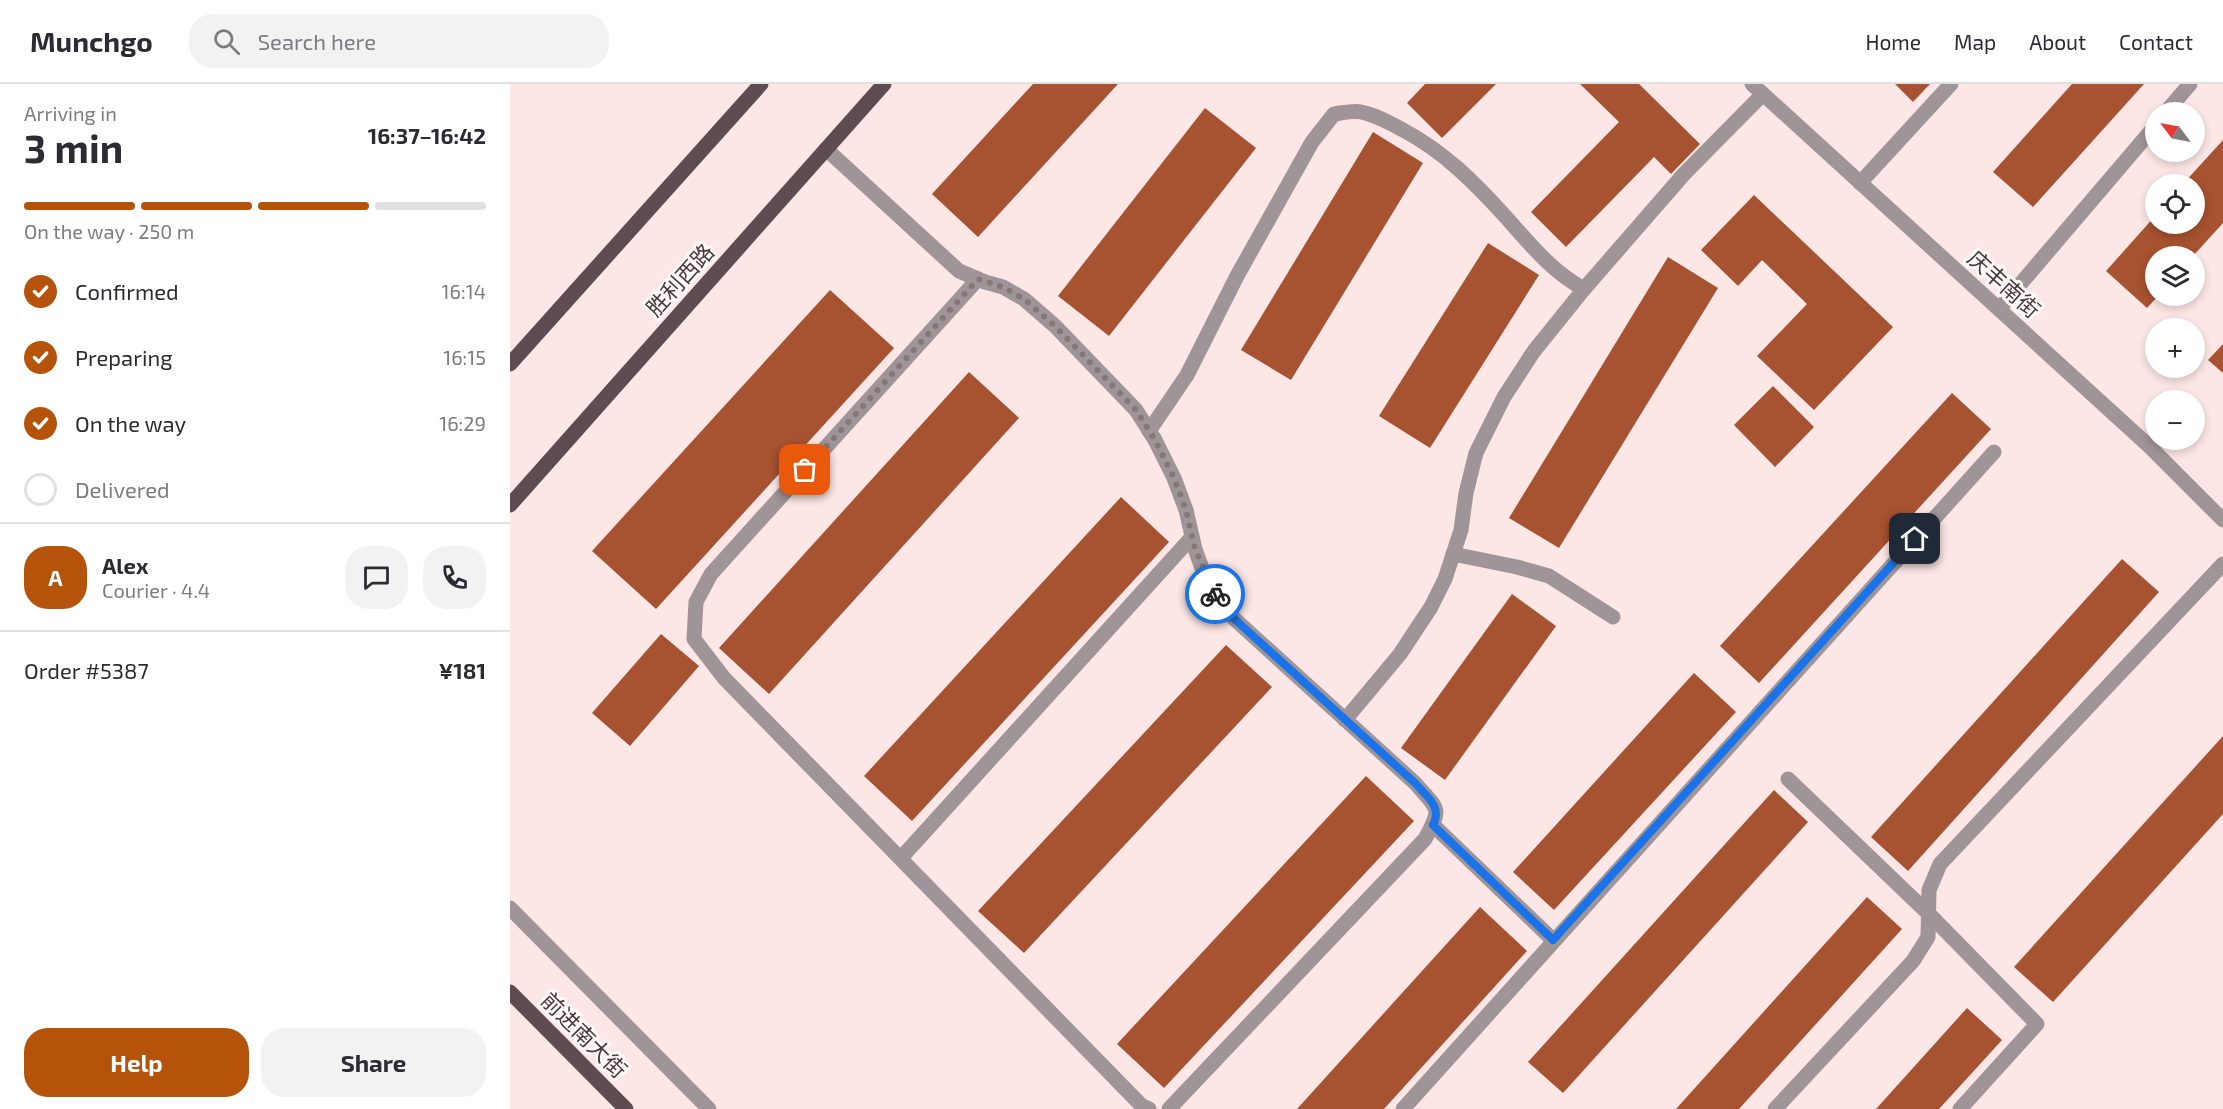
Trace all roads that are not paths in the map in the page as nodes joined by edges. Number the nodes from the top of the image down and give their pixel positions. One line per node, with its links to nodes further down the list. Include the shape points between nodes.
1 (760, 84): 13 (main road)
2 (884, 84): 8 (main road, 胜利西路)
3 (1951, 84): 9 (street)
4 (2190, 84): 6 (street)
5 (1758, 89): 9 (street, 庆丰南街); 11 (street)
6 (2175, 102)
7 (2145, 138): 12 (street)
8 (826, 149): 10 (street, via 959,271); 16 (main road, 胜利西路)
9 (1860, 183): 12 (street, 庆丰南街)
10 (978, 279): 14 (street, via 1024,299 1055,326 1136,410); 25 (street, via 711,574 696,602 694,639 724,678)
11 (1584, 289): 14 (street, via 1565,279 1446,158 1386,121 1360,111 1334,114 1312,142 1187,375); 19 (street, via 1534,351 1504,397 1476,453)
12 (1999, 309): 17 (street, 庆丰南街, via 2149,446)
13 (510, 364)
14 (1149, 431): 18 (street, via 1174,478)
15 (1994, 452): 28 (street)
16 (510, 505)
17 (2223, 520)
18 (1192, 537): 22 (street, via 1212,591 1229,614); 25 (street)
19 (1453, 554): 21 (street, via 1549,576); 22 (street, via 1441,589 1417,631)
20 (2223, 564): 27 (street, via 1940,864 1929,890)
21 (1613, 617)
22 (1345, 720): 24 (street, via 1434,805 1437,818)
23 (1788, 778): 27 (street)
24 (1433, 825): 28 (street); 33 (street, via 1425,839)
25 (901, 858): 32 (street)
26 (510, 908): 31 (street)
27 (1930, 915): 35 (street, via 1928,938 1913,961); 36 (street, via 2037,1024)
28 (1553, 940): 34 (street)
29 (510, 992): 30 (main road, 前进南大街)
30 (626, 1109)
31 (710, 1109)
32 (1149, 1109)
33 (1169, 1109)
34 (1403, 1109)
35 (1775, 1109)
36 (1960, 1109)

